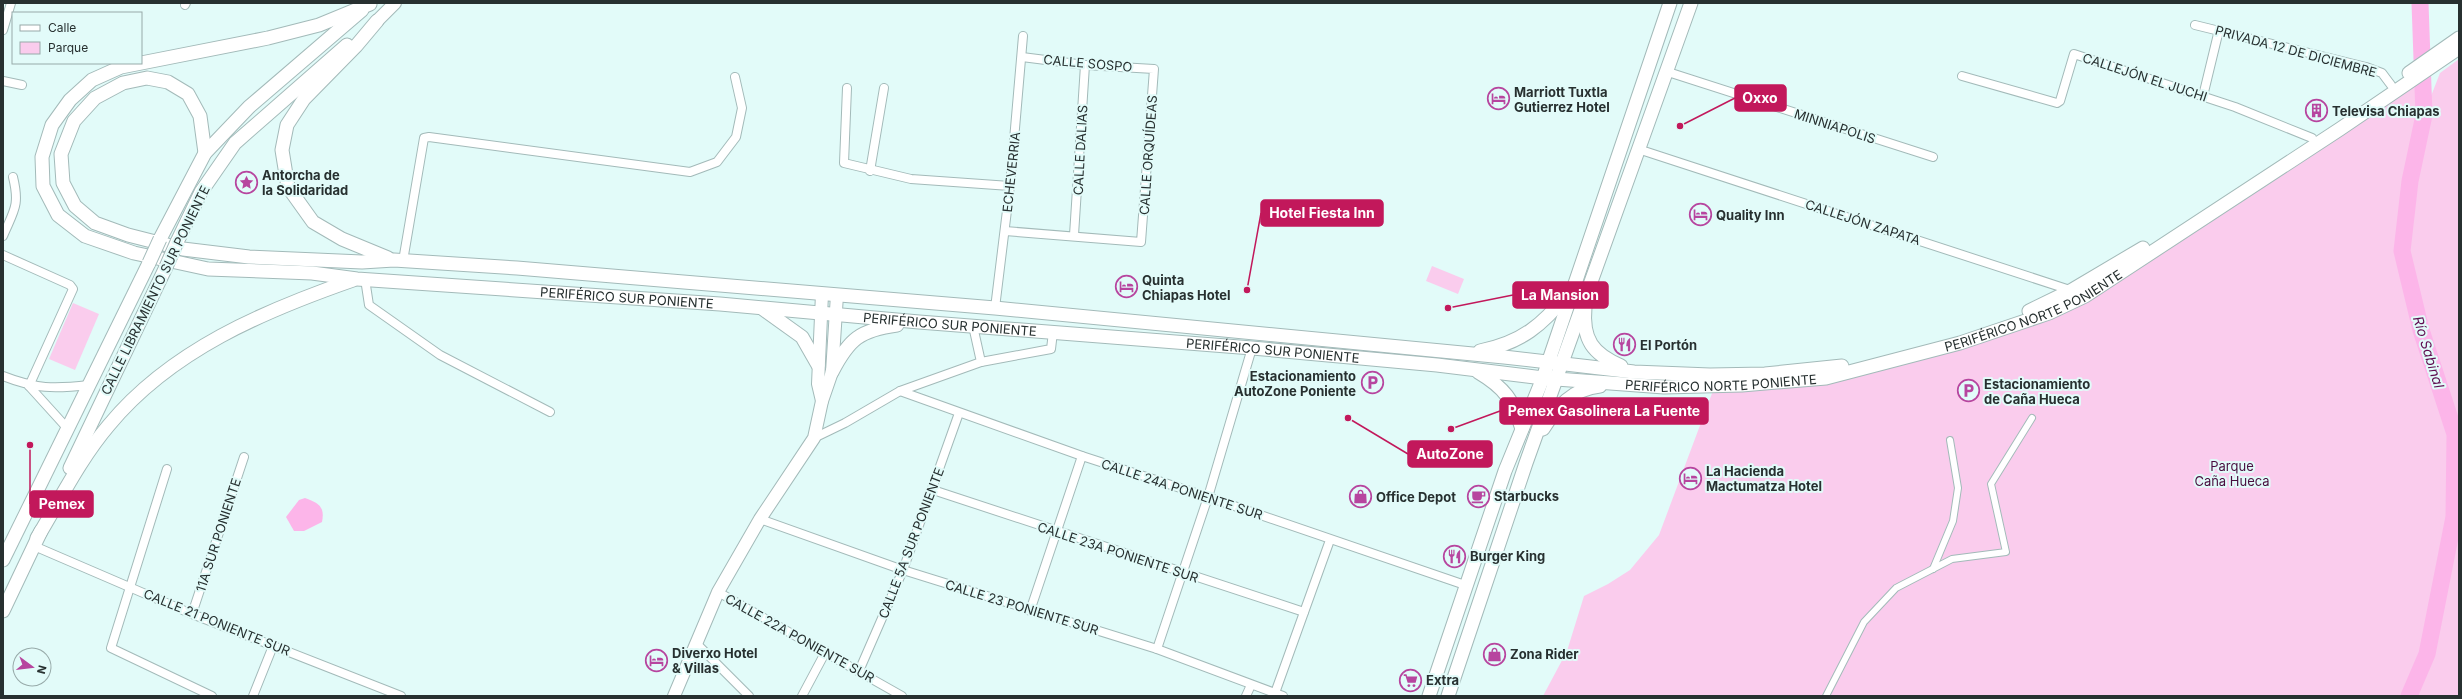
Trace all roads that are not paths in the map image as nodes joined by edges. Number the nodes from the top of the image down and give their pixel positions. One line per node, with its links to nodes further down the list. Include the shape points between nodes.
1 (11, 3): 8 (street)
2 (369, 3): 14 (main road, PERIFÉRICO SUR PONIENTE, via 319,25 268,38); 31 (main road, CALLE LIBRAMIENTO SUR PONIENTE, via 249,107)
3 (395, 3): 6 (main road)
4 (1670, 3): 42 (main road)
5 (1692, 3): 19 (main road)
6 (377, 21): 40 (main road, via 304,99 287,125 282,150 288,187 313,222 342,239); 91 (main road, CALLE LIBRAMIENTO SUR PONIENTE, bridge, via 321,66 235,143 201,192)
7 (2195, 25): 9 (street, PRIVADA 12 DE DICIEMBRE)
8 (3, 30)
9 (2220, 30): 25 (street, PRIVADA 12 DE DICIEMBRE, via 2366,66 2382,73); 28 (street)
10 (1023, 36): 13 (street, ECHEVERRIA)
11 (2459, 38): 15 (main road, PERIFÉRICO NORTE PONIENTE)
12 (2459, 48): 15 (main road, PERIFÉRICO NORTE PONIENTE)
13 (1022, 57): 17 (street, CALLE SOSPO); 35 (street, ECHEVERRIA)
14 (142, 63)
15 (2430, 63): 21 (main road, PERIFÉRICO NORTE PONIENTE)
16 (136, 64): 41 (main road, PERIFÉRICO SUR PONIENTE, via 121,67 92,80 70,100 52,125 42,157 43,186 58,215 85,236 134,253 208,269 312,273)
17 (1085, 65): 18 (street, CALLE SOSPO); 37 (street, CALLE DALIAS)
18 (1154, 69): 37 (street, CALLE ORQUÍDEAS, via 1141,242)
19 (1668, 72): 30 (main road); 32 (street, MINNIAPOLIS)
20 (1962, 76): 28 (street, CALLEJÓN EL JUCHI, via 2057,103 2060,101 2074,54)
21 (2412, 76): 25 (main road, PERIFÉRICO NORTE PONIENTE); 47 (main road, PERIFÉRICO NORTE PONIENTE)
22 (735, 77): 40 (street, via 742,108 736,136 718,162 690,172 424,138)
23 (3, 81): 24 (street)
24 (22, 85)
25 (2392, 86): 29 (main road, PERIFÉRICO NORTE PONIENTE)
26 (847, 88): 33 (street, via 844,163)
27 (884, 88): 33 (street)
28 (2203, 96): 29 (street, CALLEJÓN EL JUCHI)
29 (2312, 138): 43 (main road, PERIFÉRICO NORTE PONIENTE, via 2135,253)
30 (1640, 150): 43 (street, CALLEJÓN ZAPATA); 45 (main road)
31 (205, 152): 40 (main road, via 200,116 188,94 168,82 147,78 123,83 95,98 74,121 61,154 63,182 75,206 95,223 128,235 183,249 249,257); 71 (main road, CALLE LIBRAMIENTO SUR PONIENTE, bridge)
32 (1933, 157)
33 (870, 171): 35 (street, via 911,179)
34 (13, 177): 38 (street, via 18,197 17,204)
35 (1010, 186): 36 (street, ECHEVERRIA)
36 (1005, 231): 37 (street); 49 (street, ECHEVERRIA)
37 (1074, 235)
38 (3, 236)
39 (3, 256): 72 (street, via 70,285 73,289)
40 (399, 261): 44 (main road, PERIFÉRICO SUR PONIENTE)
41 (361, 279): 48 (main road, PERIFÉRICO SUR PONIENTE); 75 (street, via 369,305 440,355); 91 (main road, via 239,326 188,354 142,390 109,425 79,467)
42 (1574, 285): 60 (main road, via 1549,317 1515,341); 62 (main road)
43 (2072, 290): 47 (street, CALLEJÓN ZAPATA); 67 (main road, PERIFÉRICO NORTE PONIENTE, via 2039,308 1965,334 1881,358 1826,369 1718,375)
44 (822, 294): 46 (main road, PERIFÉRICO SUR PONIENTE); 50 (main road)
45 (1586, 294): 63 (main road); 67 (main road, via 1584,314 1590,344 1597,354 1606,360)
46 (837, 295): 49 (main road, PERIFÉRICO SUR PONIENTE); 51 (main road)
47 (2085, 296): 70 (main road, PERIFÉRICO NORTE PONIENTE, via 2049,313 1960,343 1826,378 1664,387)
48 (761, 308): 50 (main road, PERIFÉRICO SUR PONIENTE); 64 (main road, via 802,337)
49 (995, 308): 54 (main road, PERIFÉRICO SUR PONIENTE)
50 (821, 313): 51 (main road, PERIFÉRICO SUR PONIENTE); 64 (main road)
51 (836, 314): 52 (main road, PERIFÉRICO SUR PONIENTE); 66 (main road)
52 (919, 322): 53 (main road, PERIFÉRICO SUR PONIENTE); 66 (main road, via 876,328 856,337 842,352)
53 (973, 326): 55 (main road, PERIFÉRICO SUR PONIENTE); 61 (street)
54 (1228, 330): 56 (main road, PERIFÉRICO SUR PONIENTE); 57 (main road)
55 (1053, 332): 57 (main road, PERIFÉRICO SUR PONIENTE); 61 (street, via 1051,349)
56 (1292, 337): 59 (main road, via 1287,345); 60 (main road, PERIFÉRICO SUR PONIENTE)
57 (1226, 346): 58 (main road, PERIFÉRICO SUR PONIENTE)
58 (1252, 348): 59 (main road, PERIFÉRICO SUR PONIENTE); 87 (street)
59 (1278, 350): 65 (main road, PERIFÉRICO SUR PONIENTE)
60 (1466, 354): 62 (main road, PERIFÉRICO SUR PONIENTE)
61 (981, 362): 73 (street)
62 (1548, 363): 63 (main road, PERIFÉRICO NORTE PONIENTE); 69 (main road)
63 (1562, 364): 67 (main road, PERIFÉRICO NORTE PONIENTE); 69 (main road)
64 (818, 365): 74 (main road, via 818,384)
65 (1473, 369): 69 (main road, PERIFÉRICO SUR PONIENTE); 79 (main road, via 1503,390 1515,408)
66 (832, 372): 74 (main road)
67 (1634, 372)
68 (3, 376): 72 (street)
69 (1549, 379): 70 (main road, PERIFÉRICO NORTE PONIENTE); 79 (main road); 82 (main road)
70 (1616, 384): 82 (main road, via 1581,391 1566,400 1553,414)
71 (89, 385): 72 (street, via 58,388); 78 (main road, CALLE LIBRAMIENTO SUR PONIENTE)
72 (29, 386): 78 (street)
73 (900, 391): 76 (street, CALLE 24A PONIENTE SUR); 80 (street)
74 (822, 401): 80 (main road)
75 (550, 412)
76 (959, 413): 83 (street, CALLE 24A PONIENTE SUR); 86 (street, CALLE 5A SUR PONIENTE)
77 (2032, 418): 93 (street, via 1991,484 2006,552 1952,559)
78 (68, 429): 92 (main road, CALLE LIBRAMIENTO SUR PONIENTE)
79 (1522, 429): 96 (main road)
80 (814, 438): 88 (main road)
81 (1950, 440): 93 (street, via 1958,488 1952,521)
82 (1531, 448): 119 (main road)
83 (1082, 456): 87 (street, CALLE 24A PONIENTE SUR); 89 (street)
84 (244, 457): 102 (street, 11A SUR PONIENTE)
85 (166, 469): 97 (street)
86 (933, 490): 89 (street, CALLE 23A PONIENTE SUR); 94 (street, CALLE 5A SUR PONIENTE)
87 (1208, 496): 90 (street, CALLE 24A PONIENTE SUR); 95 (street)
88 (760, 519): 94 (street, CALLE 23 PONIENTE SUR); 98 (main road)
89 (1056, 533): 95 (street, CALLE 23A PONIENTE SUR); 100 (street)
90 (1330, 540): 96 (street, CALLE 24A PONIENTE SUR); 101 (street)
91 (36, 542): 97 (street, CALLE 21 PONIENTE SUR); 99 (main road, CALLE LIBRAMIENTO SUR PONIENTE)
92 (3, 560)
93 (1933, 569): 120 (street, via 1896,588 1864,622)
94 (902, 570): 100 (street, CALLE 23 PONIENTE SUR); 107 (street, CALLE 5A SUR PONIENTE)
95 (1183, 573): 101 (street, CALLE 23A PONIENTE SUR); 105 (street)
96 (1465, 585): 118 (main road)
97 (130, 586): 102 (street, CALLE 21 PONIENTE SUR); 110 (street, via 111,648)
98 (718, 592): 103 (main road); 106 (street, CALLE 22A PONIENTE SUR)
99 (3, 611)
100 (1030, 611): 105 (street, CALLE 23 PONIENTE SUR)
101 (1304, 612): 109 (street)
102 (192, 614): 104 (street, CALLE 21 PONIENTE SUR)
103 (697, 644): 113 (main road); 114 (street)
104 (273, 646): 111 (street); 112 (street, CALLE 21 PONIENTE SUR)
105 (1157, 649): 108 (street, CALLE 23 PONIENTE SUR)
106 (826, 651): 107 (street, CALLE 22A PONIENTE SUR); 115 (street)
107 (859, 671): 116 (street, CALLE 22A PONIENTE SUR)
108 (1251, 685): 109 (street, CALLE 23 PONIENTE SUR); 117 (street)
109 (1279, 694)
110 (212, 696)
111 (253, 696)
112 (401, 696)
113 (674, 696)
114 (749, 696)
115 (802, 696)
116 (902, 696)
117 (1246, 696)
118 (1429, 696)
119 (1448, 696)
120 (1826, 696)

